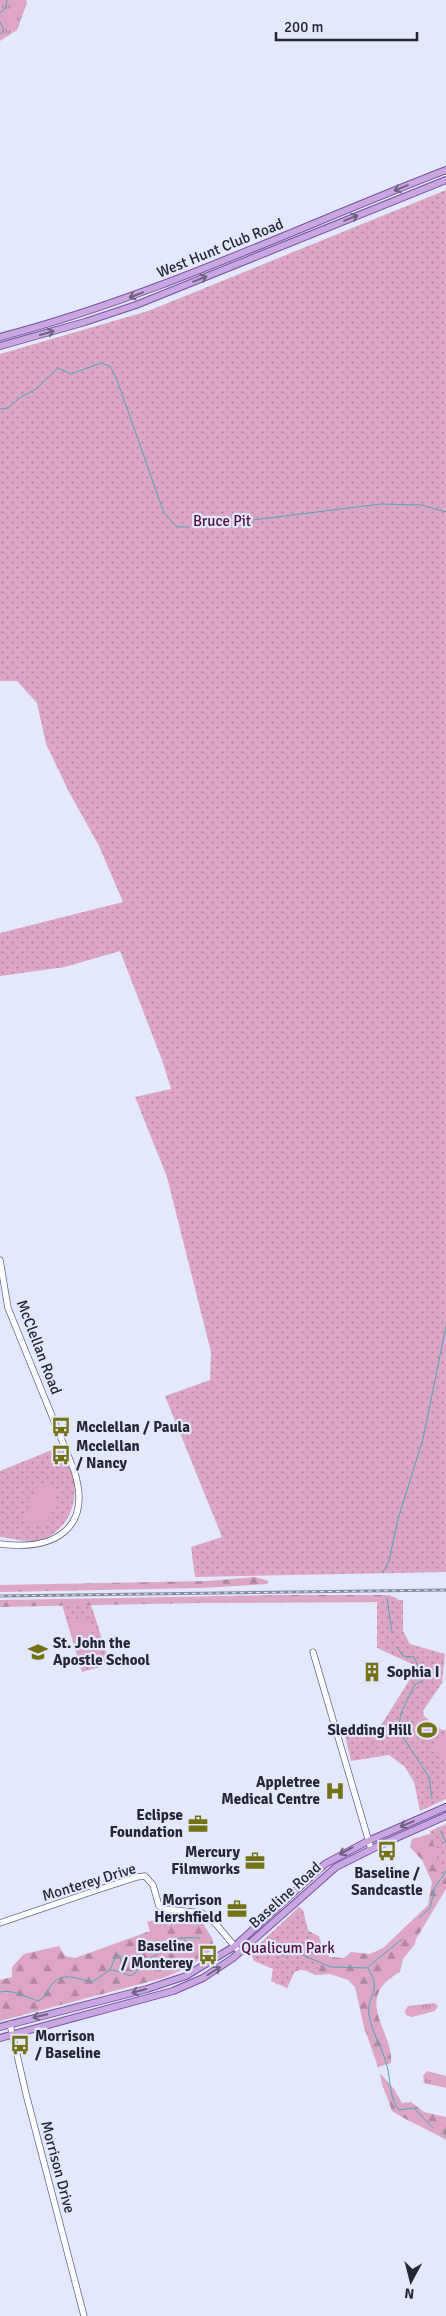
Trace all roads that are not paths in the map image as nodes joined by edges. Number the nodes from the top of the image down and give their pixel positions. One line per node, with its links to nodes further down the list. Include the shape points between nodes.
1 (446, 170): 3 (main road, West Hunt Club Road, one-way to 3, via 134,296)
2 (446, 180): 4 (main road, West Hunt Club Road, one-way to 2, via 136,305)
3 (0, 337)
4 (0, 346)
5 (0, 1260): 6 (street, McClellan Road, via 8,1308 78,1482 79,1507 66,1531 55,1539 27,1546)
6 (0, 1544)
7 (313, 1652): 10 (street)
8 (446, 1807): 10 (main road, Baseline Road, one-way to 10)
9 (446, 1816): 11 (main road, Baseline Road)
10 (368, 1840): 11 (street); 13 (main road, Baseline Road, one-way to 13, via 325,1864)
11 (371, 1849): 14 (main road, Baseline Road, via 336,1867)
12 (0, 1923): 13 (street, Monterey Drive, via 145,1876 153,1885 159,1906 202,1913)
13 (235, 1946): 14 (street, Monterey Drive); 15 (main road, Baseline Road, one-way to 15, via 186,1976 170,1982)
14 (240, 1952): 17 (main road, Baseline Road, one-way to 14, via 173,1991 212,1972)
15 (10, 2024): 16 (main road, Baseline Road); 17 (street, Morrison Drive)
16 (0, 2027)
17 (12, 2035): 18 (main road, Baseline Road); 19 (street, Morrison Drive)
18 (0, 2038)
19 (84, 2316)

